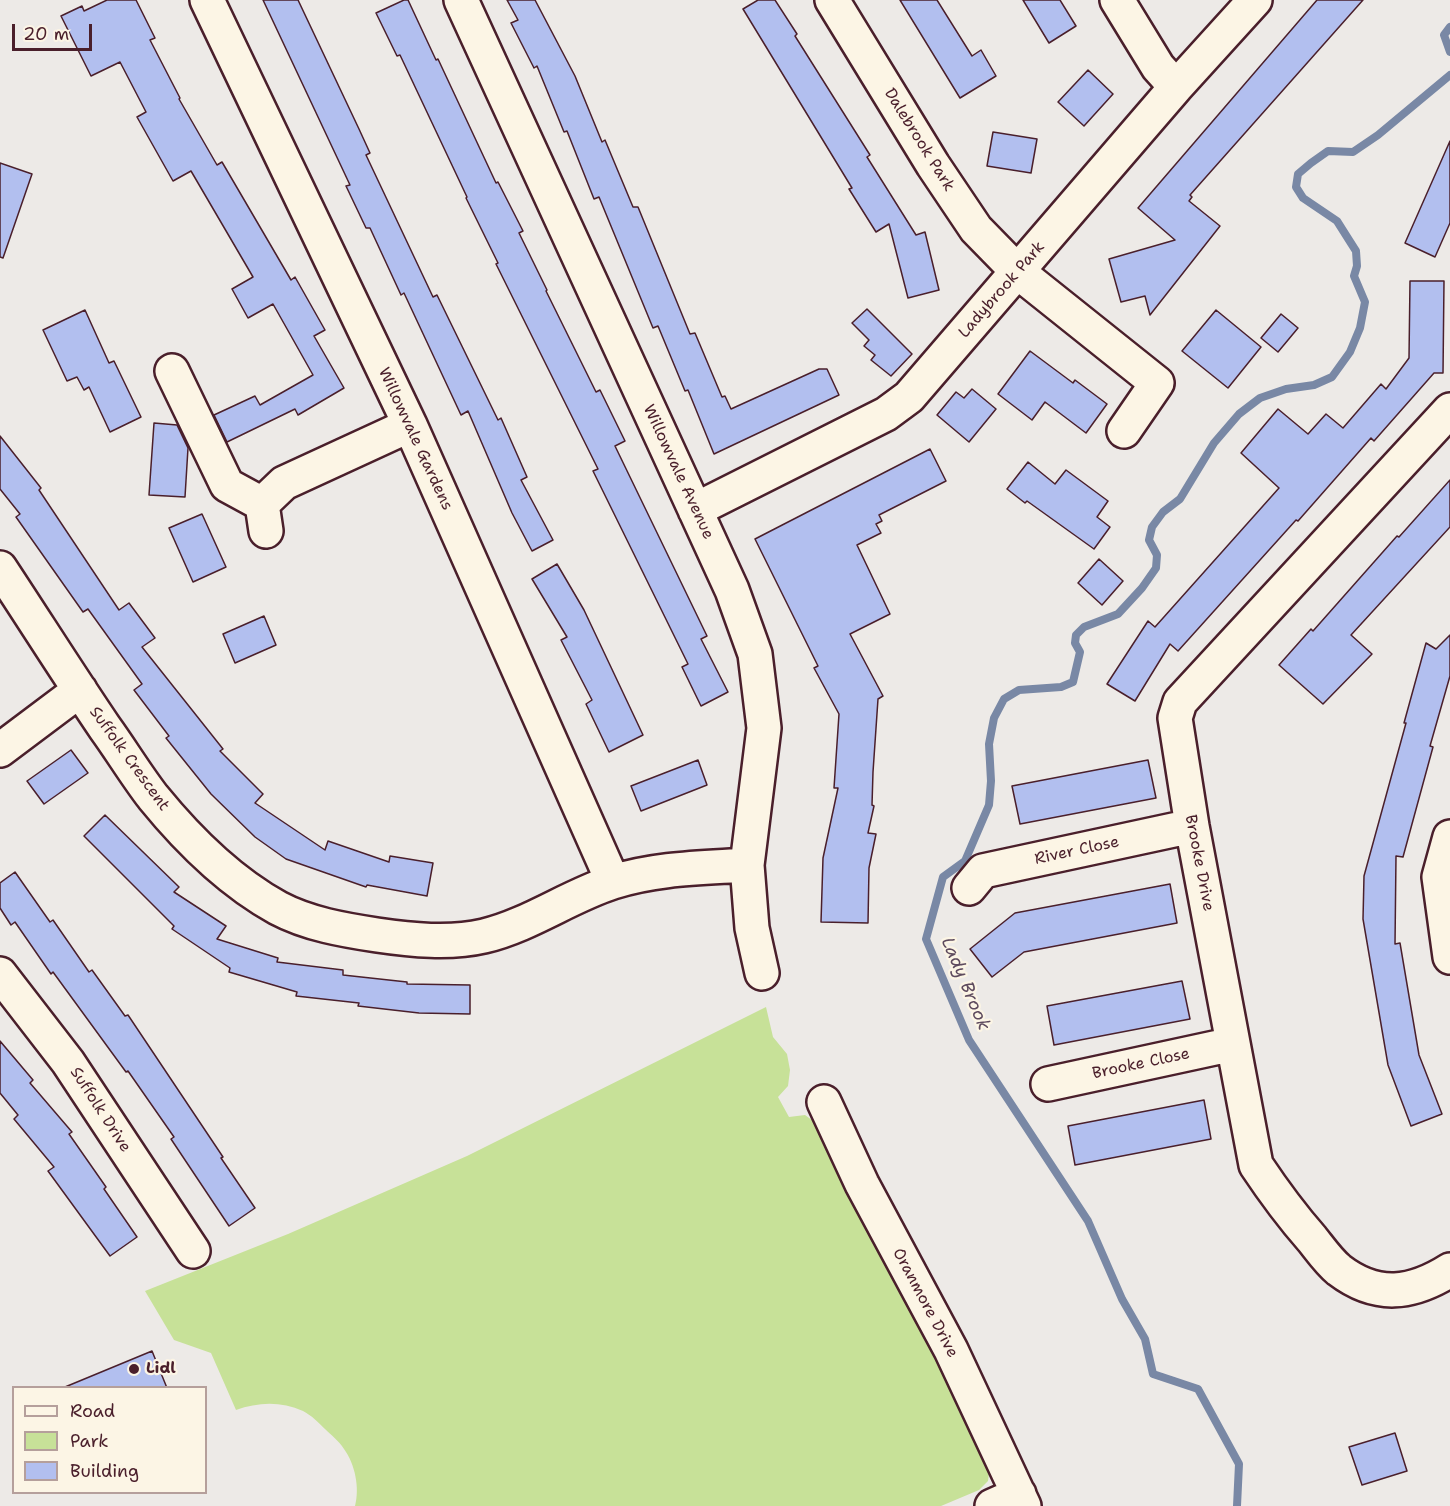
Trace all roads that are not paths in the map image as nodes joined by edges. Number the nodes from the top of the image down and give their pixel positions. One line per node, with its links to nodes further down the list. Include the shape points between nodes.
1 (207, 0): 10 (street, Willowvale Gardens)
2 (461, 0): 12 (street, Willowvale Avenue)
3 (832, 0): 7 (street, Dalebrook Park, via 976,229)
4 (1117, 0): 6 (street, via 1158,68)
5 (1255, 0): 6 (street, Ladybrook Park)
6 (1176, 87): 7 (street, Ladybrook Park)
7 (1018, 272): 11 (street, Dalebrook Park, via 1157,383); 12 (street, Ladybrook Park, via 909,397 886,414)
8 (172, 371): 10 (street, via 227,485 264,518 284,483)
9 (1450, 410): 16 (street, Brooke Drive, via 1180,702 1175,718)
10 (410, 424): 19 (street, Willowvale Gardens)
11 (1124, 431)
12 (695, 510): 18 (street, Willowvale Avenue, via 732,590 755,654 764,728)
13 (0, 568): 14 (street, Suffolk Crescent)
14 (80, 690): 15 (street); 19 (street, Suffolk Crescent, via 153,797 213,862 280,909 344,930 435,940 483,936 509,928)
15 (0, 750)
16 (1192, 826): 20 (street, River Close, via 983,872); 24 (street, Brooke Drive)
17 (1450, 837): 21 (street, via 1439,877)
18 (747, 866): 19 (street, Suffolk Crescent, via 695,867); 22 (street, Willowvale Avenue, via 752,928)
19 (613, 882)
20 (969, 888)
21 (1450, 957)
22 (762, 973)
23 (0, 974): 27 (street, Suffolk Drive, via 68,1062)
24 (1233, 1044): 25 (street, Brooke Close); 28 (street, Brooke Drive, via 1256,1164 1282,1204 1338,1270 1366,1286 1402,1291 1430,1283)
25 (1048, 1084)
26 (824, 1102): 29 (street, Oranmore Drive, via 862,1185 951,1350)
27 (193, 1251)
28 (1450, 1270)
29 (1012, 1502)

